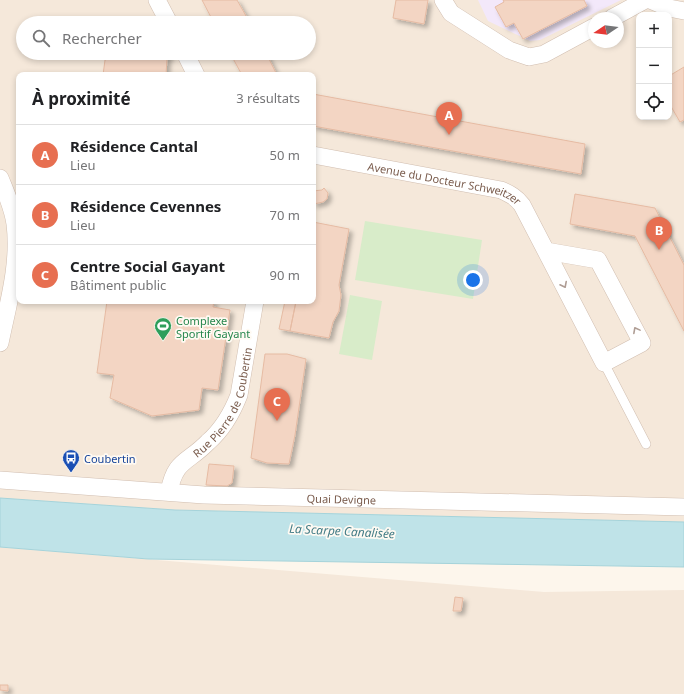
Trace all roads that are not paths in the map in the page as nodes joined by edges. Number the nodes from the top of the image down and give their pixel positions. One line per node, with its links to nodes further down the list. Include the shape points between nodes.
1 (157, 0): 7 (street)
2 (443, 0): 8 (street, via 451,14 519,55 528,57 544,54)
3 (645, 0): 6 (street)
4 (650, 0): 5 (street)
5 (684, 11)
6 (623, 12)
7 (165, 16)
8 (588, 30)
9 (188, 60): 10 (street)
10 (194, 72)
11 (316, 156): 13 (street, Avenue du Docteur Schweitzer, via 505,192 522,205)
12 (0, 178): 15 (street, via 11,206 16,243 13,277)
13 (546, 251): 16 (street, Avenue du Docteur Schweitzer, one-way to 16); 16 (street, one-way to 13, via 642,343 598,260)
14 (254, 304): 19 (street, Rue Pierre de Coubertin, via 239,395 234,406 218,432 174,472)
15 (0, 343)
16 (604, 363): 17 (lane)
17 (646, 444)
18 (0, 480): 19 (street, Quai Devigne)
19 (169, 492): 20 (street, Quai Devigne, via 219,496)
20 (684, 507)

